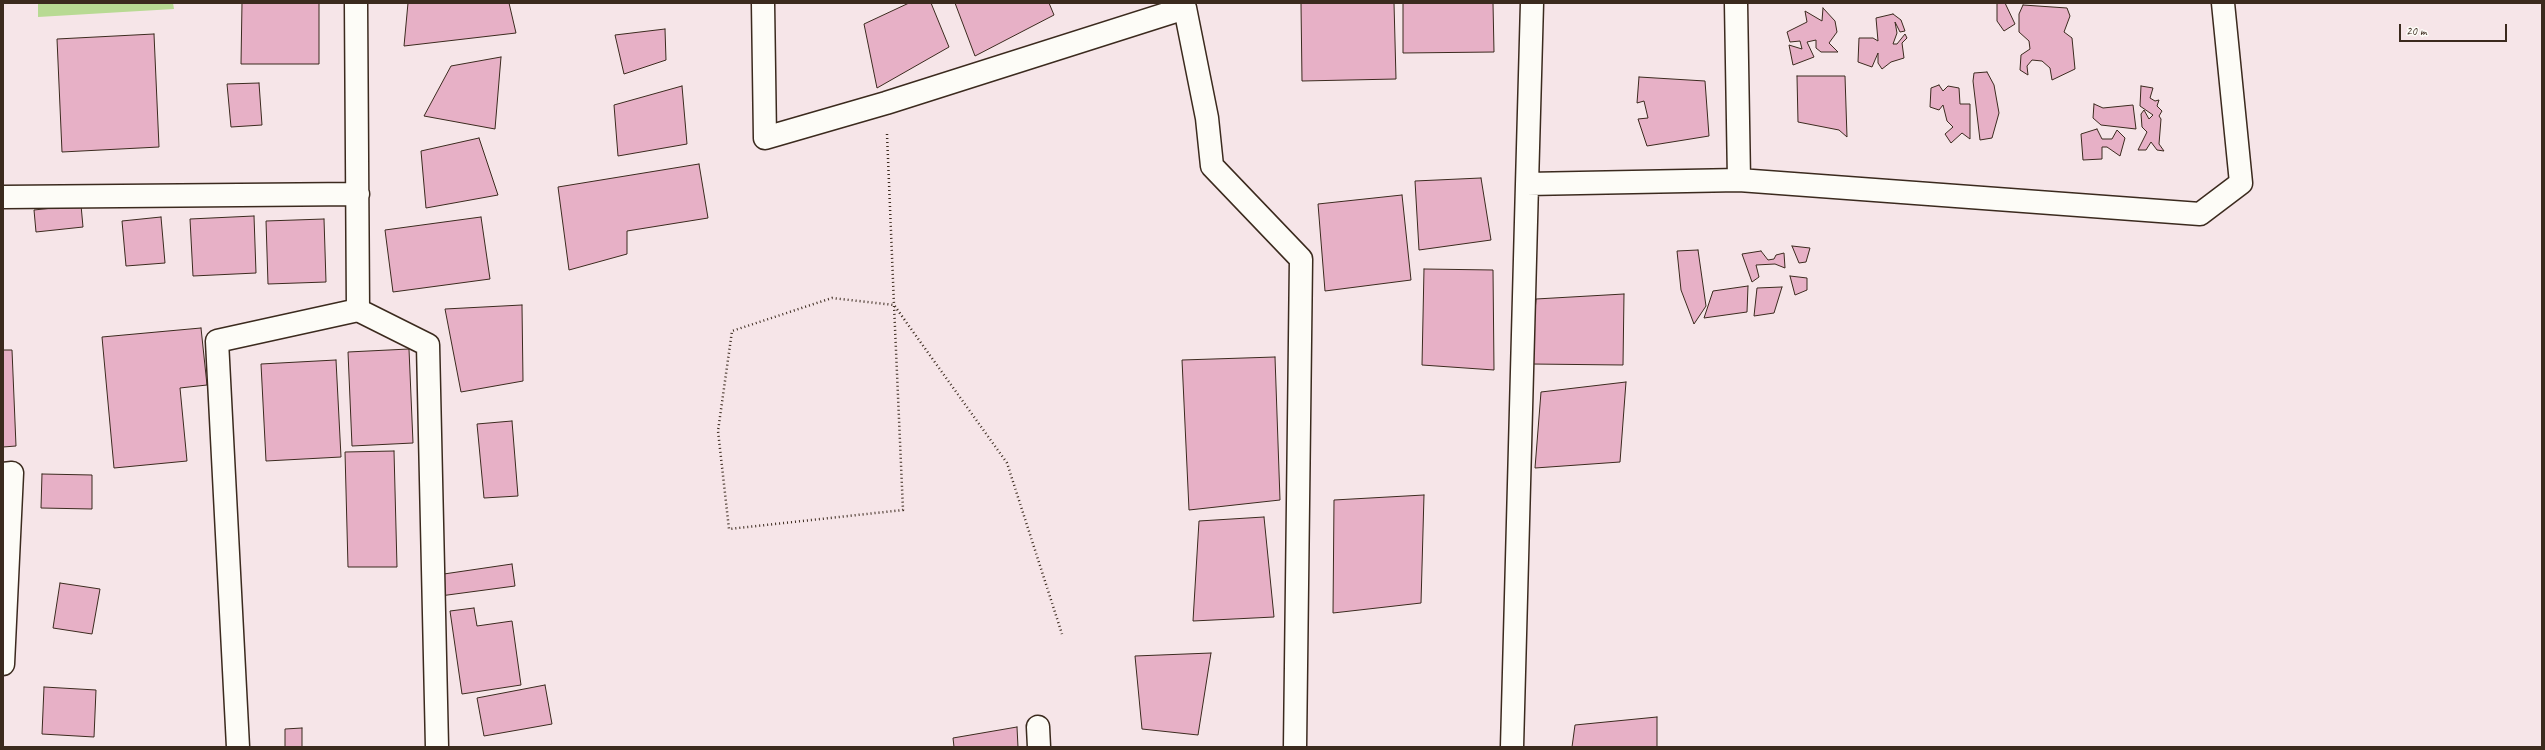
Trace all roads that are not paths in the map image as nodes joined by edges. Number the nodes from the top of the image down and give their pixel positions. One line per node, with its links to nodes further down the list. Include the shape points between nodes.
1 (356, 3): 9 (street)
2 (763, 3): 6 (street, via 765,138 886,103)
3 (1532, 3): 8 (street)
4 (1736, 3): 7 (street)
5 (2223, 3): 7 (street, via 2241,183 2200,214)
6 (1190, 5): 16 (street, via 1212,166 1301,260)
7 (1739, 180): 8 (street)
8 (1527, 184): 17 (street)
9 (358, 194): 10 (street); 11 (street)
10 (3, 197)
11 (358, 310): 14 (street, via 216,341); 15 (street, via 428,344)
12 (3, 474): 13 (street, via 12,473)
13 (3, 664)
14 (238, 747)
15 (437, 747)
16 (1295, 747)
17 (1512, 747)

